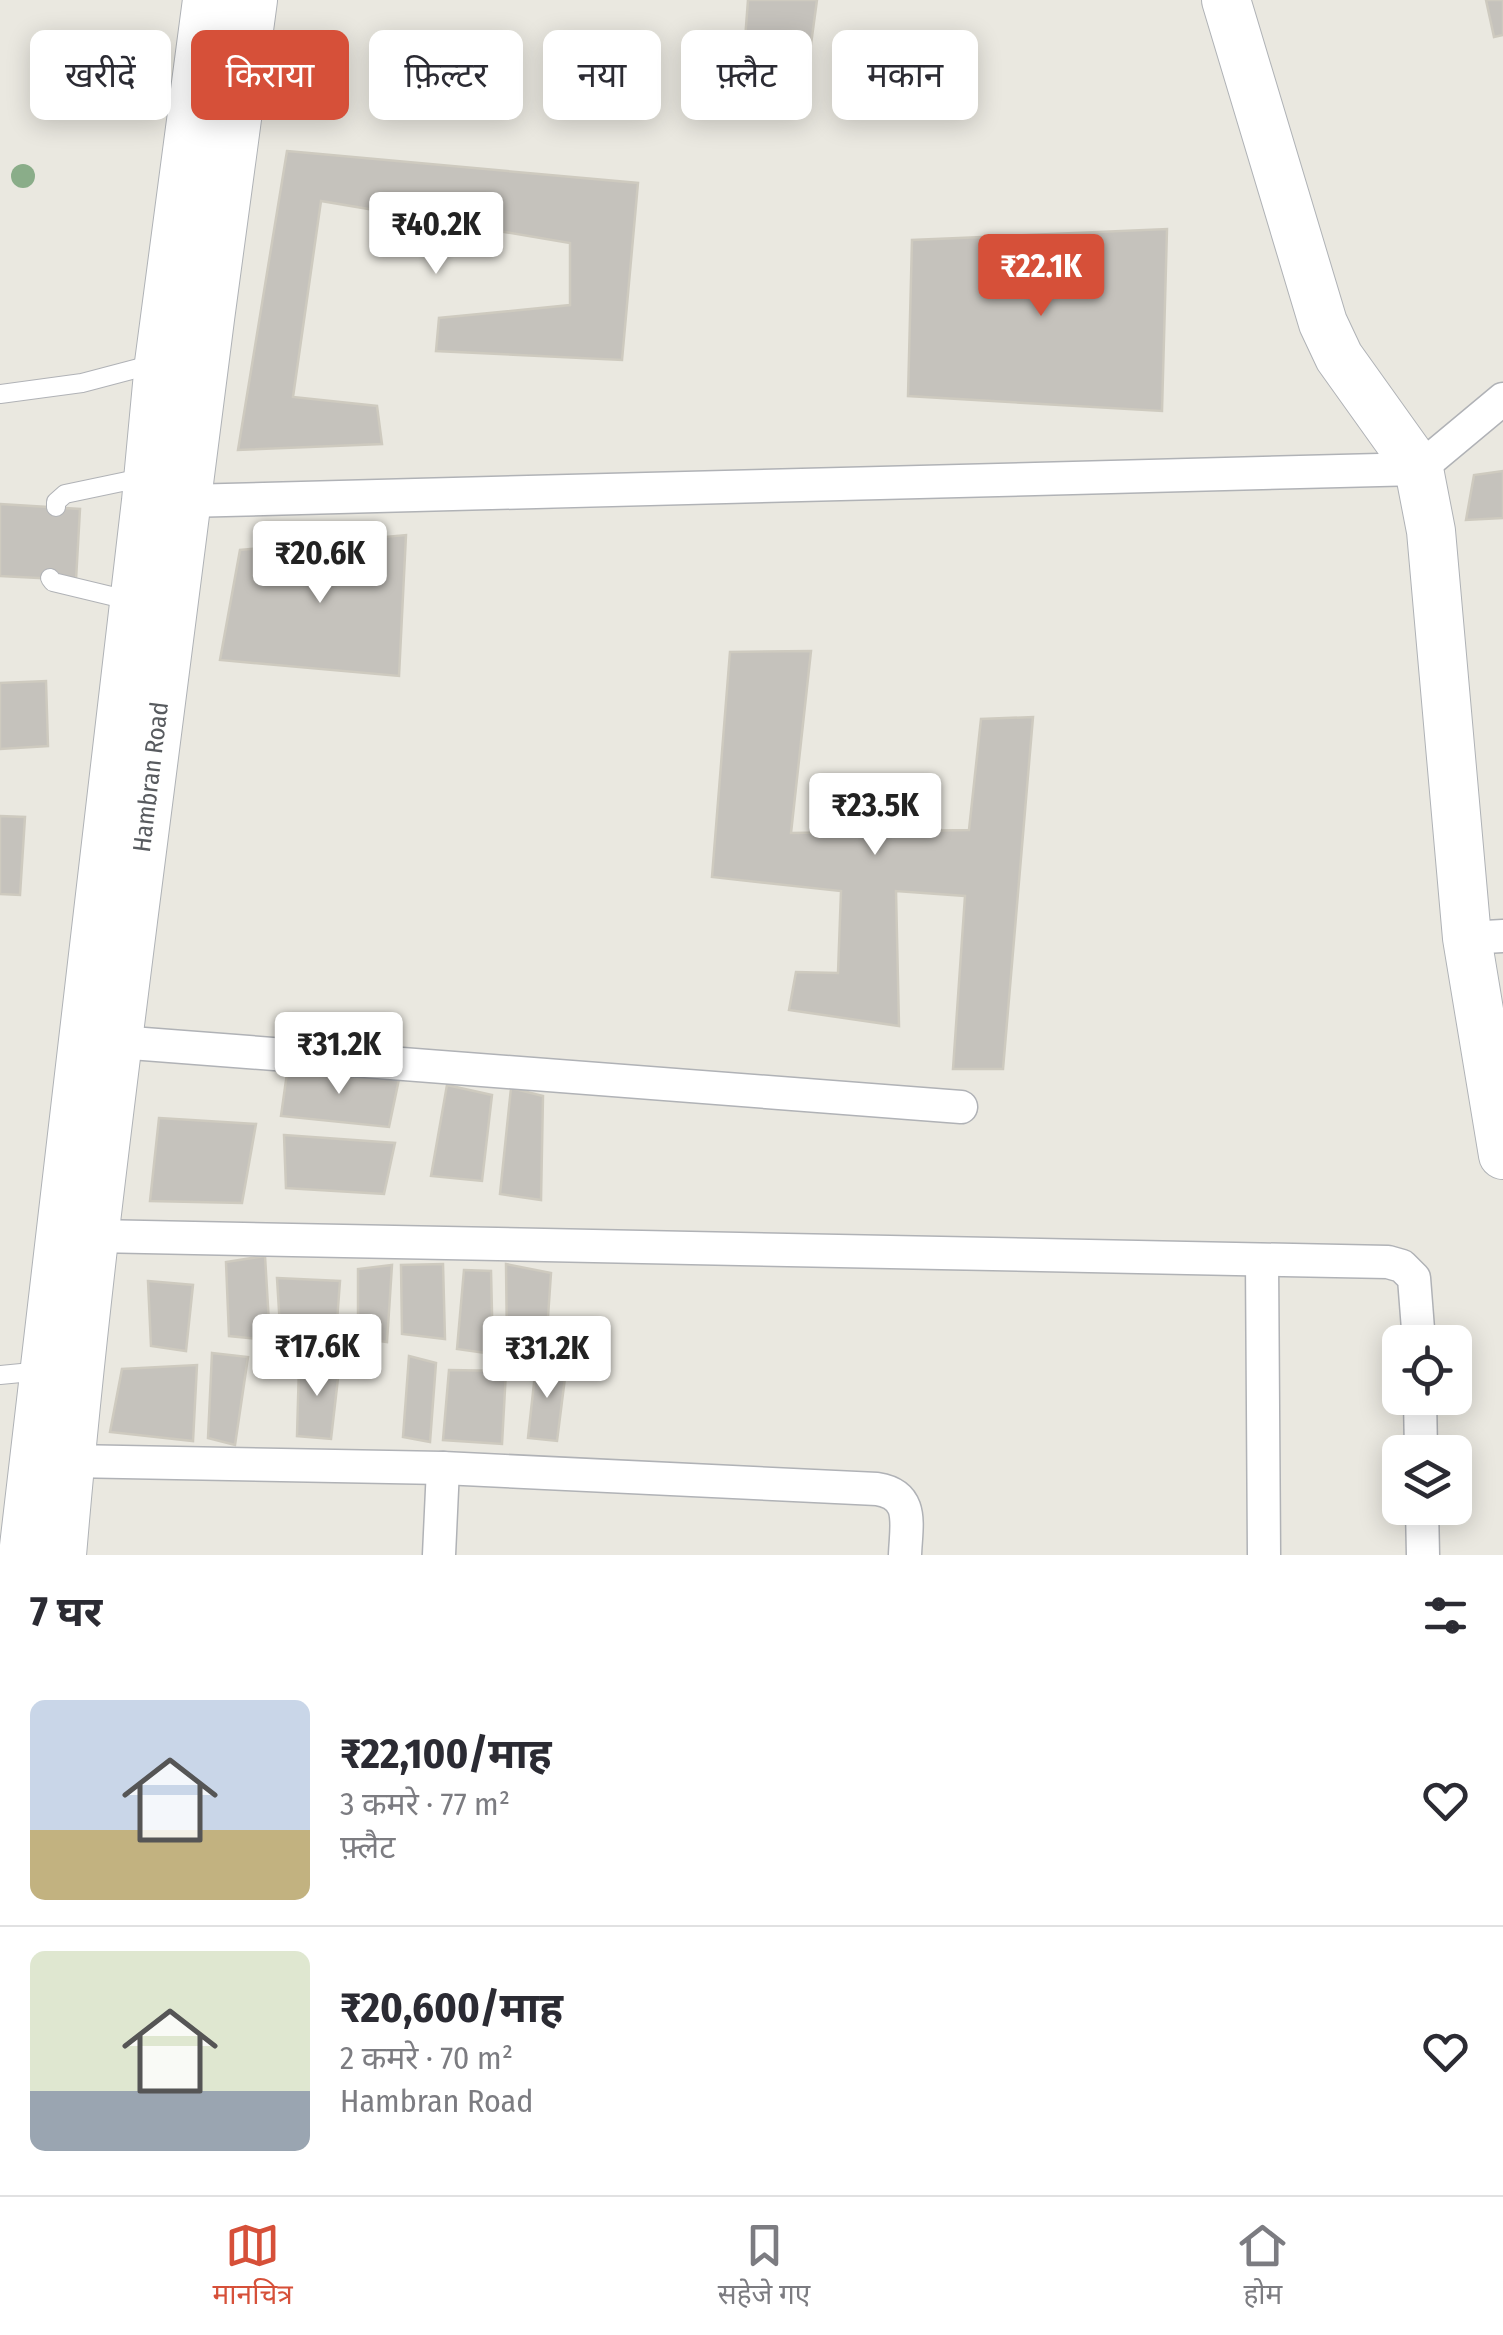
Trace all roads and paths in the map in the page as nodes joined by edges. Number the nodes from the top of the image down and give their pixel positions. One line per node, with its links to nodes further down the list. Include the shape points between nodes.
1 (208, 0): 4 (main road, Hambran Road)
2 (253, 0): 4 (main road, Hambran Road)
3 (1226, 0): 7 (main road, via 1322,323)
4 (182, 359): 5 (lane); 8 (main road, Hambran Road)
5 (0, 394)
6 (1503, 399): 7 (street)
7 (1419, 469): 8 (street); 12 (main road)
8 (167, 488): 9 (lane, via 65,494); 11 (main road, Hambran Road)
9 (56, 507)
10 (50, 578): 11 (lane)
11 (153, 606): 13 (main road, Hambran Road); 19 (main road, Hambran Road)
12 (1485, 937): 15 (main road)
13 (118, 1042): 14 (street); 16 (main road, Hambran Road)
14 (961, 1107)
15 (1503, 1155)
16 (94, 1236): 17 (street); 20 (main road, Hambran Road)
17 (1262, 1260): 18 (street, via 1402,1266 1418,1290); 27 (street)
18 (1419, 1325)
19 (21, 1372): 23 (main road, Hambran Road)
20 (70, 1461): 21 (street); 24 (main road, Hambran Road)
21 (444, 1468): 25 (street); 26 (street, via 893,1491 903,1501)
22 (1422, 1525): 28 (street)
23 (23, 1555)
24 (62, 1555)
25 (439, 1555)
26 (905, 1555)
27 (1264, 1555)
28 (1423, 1555)

